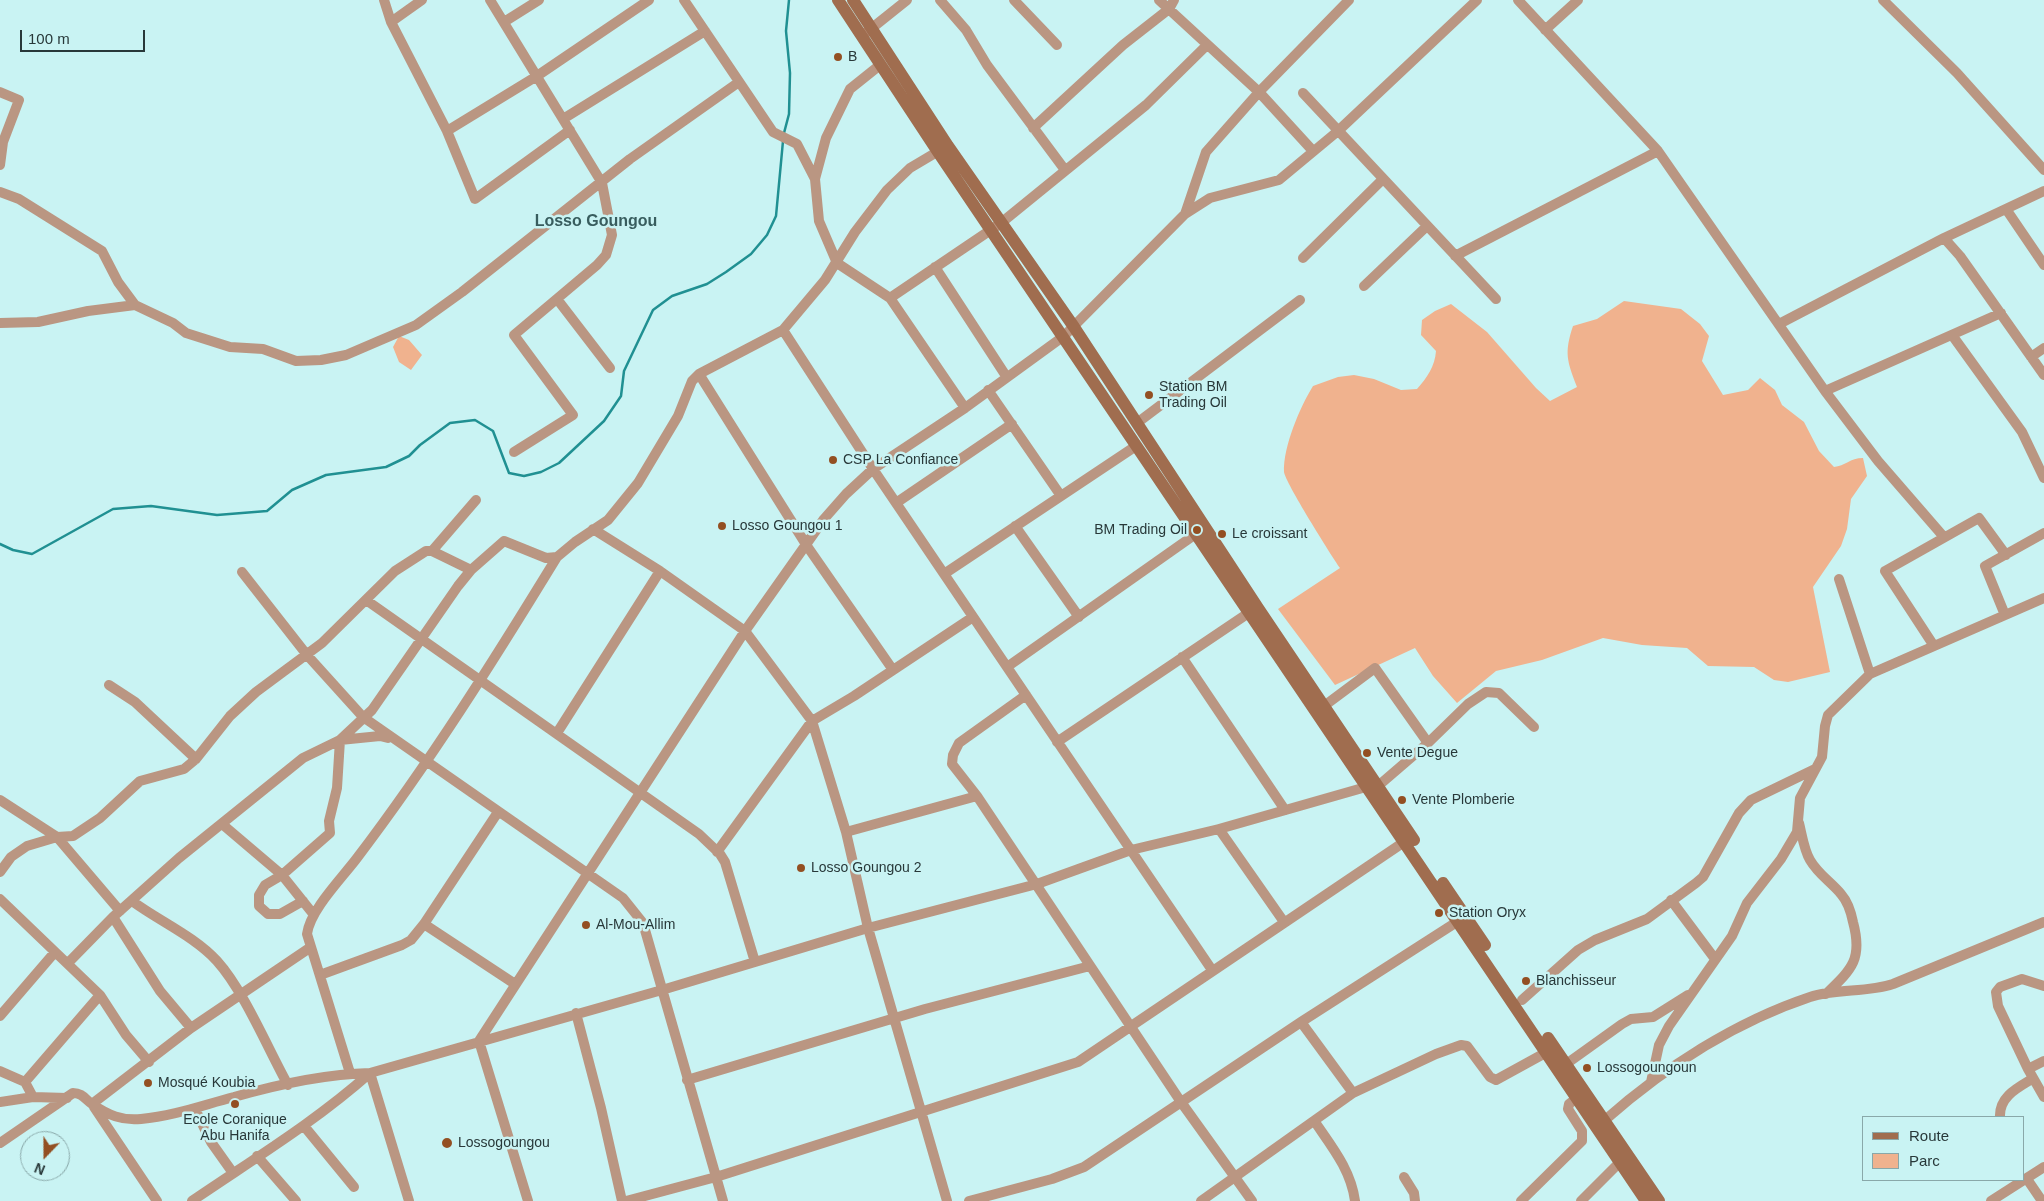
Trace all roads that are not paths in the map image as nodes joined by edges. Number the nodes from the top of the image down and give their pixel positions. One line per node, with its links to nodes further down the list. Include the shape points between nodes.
1 (384, 0): 19 (street)
2 (422, 0): 19 (street)
3 (490, 0): 20 (street)
4 (539, 0): 20 (street)
5 (648, 0): 27 (street)
6 (684, 0): 22 (street)
7 (838, 0): 23 (main road)
8 (853, 0): 23 (main road)
9 (907, 0): 23 (street)
10 (940, 0): 33 (street, via 966,30)
11 (1014, 0): 24 (street)
12 (1159, 0): 18 (street)
13 (1349, 0): 30 (street)
14 (1478, 0): 36 (street)
15 (1518, 0): 21 (street)
16 (1578, 0): 21 (street)
17 (1883, 0): 42 (street, via 1957,73)
18 (1172, 4): 25 (street); 33 (street)
19 (391, 22): 35 (street)
20 (504, 22): 27 (street)
21 (1545, 30): 39 (street)
22 (705, 31): 28 (street); 32 (street)
23 (866, 33): 26 (main road); 37 (main road)
24 (1057, 45)
25 (1207, 45): 30 (street); 41 (street, via 1146,105)
26 (880, 65): 37 (main road); 43 (street, via 850,89 826,138)
27 (537, 76): 32 (street); 35 (street)
28 (739, 82): 43 (street, via 773,132 797,144); 45 (street, via 630,158)
29 (0, 92): 40 (street, via 19,100 3,142)
30 (1259, 92): 38 (street); 49 (street, via 1206,152)
31 (1303, 94): 36 (street)
32 (563, 119): 34 (street)
33 (1033, 128): 41 (street)
34 (570, 130): 35 (street, via 475,199); 45 (street)
35 (447, 131)
36 (1338, 131): 38 (street); 44 (street)
37 (943, 149): 50 (main road); 55 (street, via 910,168 887,190 855,232)
38 (1313, 151): 49 (street, via 1279,180 1210,198)
39 (1658, 151): 53 (street); 66 (street)
40 (0, 165)
41 (1065, 170): 50 (street)
42 (2044, 170)
43 (815, 179): 55 (street, via 819,221)
44 (1383, 179): 51 (street); 54 (street)
45 (602, 183): 59 (street, via 611,244 597,265); 63 (street, via 416,325 346,355 296,362 263,349 217,345)
46 (0, 192): 63 (street, via 19,199 102,251)
47 (2044, 192): 48 (street)
48 (2006, 209): 52 (street); 56 (street)
49 (1185, 214): 67 (street)
50 (996, 226): 57 (street); 67 (main road); 70 (main road)
51 (1427, 226): 53 (street); 58 (street)
52 (1944, 238): 64 (street); 66 (street)
53 (1455, 256): 61 (street)
54 (1303, 258)
55 (837, 263): 60 (street); 68 (street)
56 (2044, 265)
57 (935, 267): 60 (street); 76 (street)
58 (1364, 286)
59 (557, 298): 73 (street); 83 (street, via 514,334 573,415)
60 (890, 298): 79 (street)
61 (1496, 299)
62 (1300, 300): 80 (street)
63 (135, 306): 65 (street, via 88,311 38,322)
64 (2001, 313): 69 (street); 72 (street)
65 (0, 323)
66 (1779, 324): 78 (street)
67 (1074, 328): 70 (street); 80 (main road)
68 (783, 330): 74 (street); 84 (street)
69 (1952, 335): 78 (street); 85 (street, via 2022,432)
70 (1064, 336): 76 (street); 82 (main road)
71 (2044, 348): 72 (street)
72 (2031, 356): 75 (street)
73 (610, 368)
74 (699, 374): 90 (street, via 692,381 678,416 638,483 608,520); 94 (street)
75 (2044, 375)
76 (1006, 376): 77 (street)
77 (988, 390): 79 (street); 81 (street)
78 (1825, 391): 93 (street, via 1878,461)
79 (965, 408): 84 (street)
80 (1137, 423): 91 (main road)
81 (1012, 424): 86 (street); 88 (street)
82 (1136, 446): 86 (street); 91 (main road)
83 (514, 452)
84 (873, 469): 88 (street); 94 (street, via 824,519)
85 (2044, 478)
86 (1061, 496): 89 (street)
87 (476, 500): 95 (street)
88 (896, 503): 101 (street)
89 (1016, 526): 101 (street); 108 (street)
90 (593, 529): 97 (street); 99 (street)
91 (1201, 531): 105 (main road); 108 (street)
92 (2044, 533): 96 (street)
93 (1943, 536): 96 (street, via 1979,518); 111 (street, via 1885,570)
94 (807, 546): 109 (street); 115 (street)
95 (432, 551): 98 (street); 104 (street, via 411,559)
96 (2006, 555): 106 (street, via 1985,566)
97 (557, 557): 98 (street, via 546,558 504,541); 117 (street)
98 (471, 570): 110 (street)
99 (660, 571): 109 (street); 124 (street)
100 (242, 572): 112 (street)
101 (944, 574): 107 (street)
102 (1839, 578): 116 (street)
103 (2044, 598): 106 (street)
104 (366, 600): 110 (street); 112 (street)
105 (1253, 610): 113 (street); 120 (main road); 132 (main road)
106 (2005, 615): 111 (street)
107 (973, 617): 114 (street); 115 (street)
108 (1079, 617): 114 (street)
109 (745, 631): 122 (street); 133 (street)
110 (423, 639): 117 (street); 121 (street, via 372,710)
111 (1934, 646): 116 (street)
112 (307, 655): 121 (street); 129 (street, via 230,716)
113 (1182, 657): 127 (street); 136 (street)
114 (1007, 667): 119 (street)
115 (893, 670): 122 (street)
116 (1870, 674): 131 (street, via 1828,715 1824,746)
117 (481, 680): 124 (street); 130 (street)
118 (109, 684): 129 (street, via 135,702)
119 (1026, 695): 127 (street); 134 (street, via 962,740 955,749 952,764)
120 (1324, 706): 128 (street, via 1375,668); 132 (main road)
121 (363, 717): 125 (street); 126 (street)
122 (812, 721): 141 (street); 145 (street)
123 (1534, 727): 128 (street, via 1492,690 1468,704)
124 (557, 733): 133 (street)
125 (340, 740): 126 (street, via 380,736); 139 (street, via 303,758); 148 (street, via 330,833)
126 (394, 740): 130 (street)
127 (1057, 742): 144 (street)
128 (1428, 743): 132 (street)
129 (196, 759): 142 (street, via 184,769 140,781 100,818 73,836)
130 (426, 761): 137 (street); 155 (street)
131 (1815, 768): 138 (street, via 1800,798); 151 (street, via 1751,800 1738,813 1703,877)
132 (1372, 786): 136 (street); 143 (main road)
133 (640, 791): 145 (street, via 699,834); 147 (street)
134 (977, 796): 141 (street); 149 (street)
135 (0, 800): 142 (street)
136 (1285, 810): 140 (street)
137 (498, 812): 147 (street); 159 (street)
138 (1798, 820): 163 (street, via 1797,832 1790,845 1755,891 1732,936); 174 (street, via 1808,858 1842,895 1850,909 1858,940 1850,972)
139 (222, 824): 148 (street); 152 (street)
140 (1219, 829): 144 (street); 157 (street)
141 (846, 832): 160 (street)
142 (56, 837): 146 (street, via 26,846 11,857); 154 (street)
143 (1408, 839): 156 (main road); 157 (street)
144 (1130, 850): 149 (street); 167 (street)
145 (717, 852): 164 (street, via 730,876)
146 (0, 872)
147 (587, 874): 169 (street); 171 (street, via 623,898 637,913 643,923)
148 (282, 875): 153 (street); 153 (street, via 260,890 259,903 263,911 280,914)
149 (1036, 884): 160 (street); 166 (street)
150 (0, 899): 162 (street)
151 (1671, 900): 163 (street); 176 (street, via 1647,919 1578,950)
152 (132, 901): 154 (street); 175 (street, via 202,948 216,961)
153 (303, 901): 155 (street)
154 (116, 914): 165 (street); 182 (street, via 160,991)
155 (314, 915): 161 (street, via 307,934)
156 (1462, 918): 176 (main road); 180 (street); 184 (main road)
157 (1284, 922): 167 (street)
158 (2044, 922): 174 (street, via 1875,990)
159 (424, 924): 168 (street, via 402,944); 169 (street)
160 (868, 928): 164 (street); 179 (street)
161 (311, 947): 168 (street); 175 (street)
162 (55, 952): 165 (street); 178 (street)
163 (1715, 960): 172 (street)
164 (755, 962): 171 (street)
165 (68, 963): 173 (street)
166 (1090, 966): 179 (street); 181 (street)
167 (1212, 970): 181 (street)
168 (320, 975): 190 (street)
169 (515, 984): 183 (street)
170 (2044, 986): 191 (street, via 2022,979 2000,987 1996,992 1998,1006)
171 (662, 990): 177 (street); 192 (street)
172 (1692, 992): 187 (street, via 1654,1017 1631,1019 1622,1024); 194 (street, via 1659,1045)
173 (100, 994): 185 (street, via 126,1035); 193 (street)
174 (1826, 994): 194 (street, via 1754,1018)
175 (240, 996): 182 (street); 195 (street)
176 (1522, 1000): 187 (main road)
177 (576, 1013): 183 (street); 228 (street)
178 (0, 1016)
179 (895, 1018): 192 (street); 205 (street)
180 (1300, 1022): 196 (street); 202 (street)
181 (1131, 1025): 202 (street); 205 (street, via 1078,1062)
182 (191, 1028): 185 (street)
183 (478, 1040): 189 (street); 227 (street)
184 (1547, 1052): 187 (main road); 196 (street, via 1494,1080 1470,1048 1461,1045)
185 (149, 1062): 203 (street)
186 (2044, 1062): 191 (street)
187 (1563, 1067): 199 (main road); 207 (main road)
188 (0, 1071): 193 (street)
189 (370, 1073): 190 (street); 209 (street); 226 (street)
190 (350, 1074): 195 (street)
191 (2030, 1074): 200 (street); 206 (street, via 2006,1097)
192 (687, 1080): 216 (street)
193 (25, 1082): 197 (street)
194 (1652, 1082): 207 (street)
195 (288, 1085): 204 (street)
196 (1353, 1093): 208 (street)
197 (34, 1097): 198 (street); 201 (street)
198 (67, 1098): 203 (street, via 76,1093); 210 (street)
199 (1578, 1098): 212 (main road); 236 (street, via 1569,1104 1568,1109 1582,1131 1582,1141)
200 (2044, 1098)
201 (0, 1102)
202 (1181, 1102): 215 (street); 231 (street, via 1084,1167)
203 (92, 1104): 204 (street, via 123,1120); 223 (street)
204 (195, 1109): 214 (street)
205 (922, 1113): 216 (street); 230 (street)
206 (2000, 1116)
207 (1605, 1120): 212 (main road)
208 (1315, 1122): 215 (street); 234 (street, via 1343,1163)
209 (304, 1126): 211 (street); 221 (street)
210 (0, 1143)
211 (257, 1156): 214 (street); 225 (street)
212 (1625, 1161): 237 (street); 238 (main road); 239 (main road)
213 (2044, 1167): 218 (street)
214 (233, 1173): 222 (street)
215 (1235, 1176): 232 (street); 233 (street)
216 (716, 1177): 228 (street); 229 (street)
217 (1404, 1177): 235 (street)
218 (2027, 1179): 219 (street); 241 (street)
219 (2024, 1180)
220 (2014, 1183): 240 (street)
221 (354, 1187)
222 (205, 1198): 224 (street)
223 (157, 1201)
224 (192, 1201)
225 (296, 1201)
226 (408, 1201)
227 (528, 1201)
228 (624, 1201)
229 (723, 1201)
230 (947, 1201)
231 (968, 1201)
232 (1201, 1201)
233 (1252, 1201)
234 (1355, 1201)
235 (1415, 1201)
236 (1521, 1201)
237 (1581, 1201)
238 (1646, 1201)
239 (1659, 1201)
240 (1991, 1201)
241 (2042, 1201)

